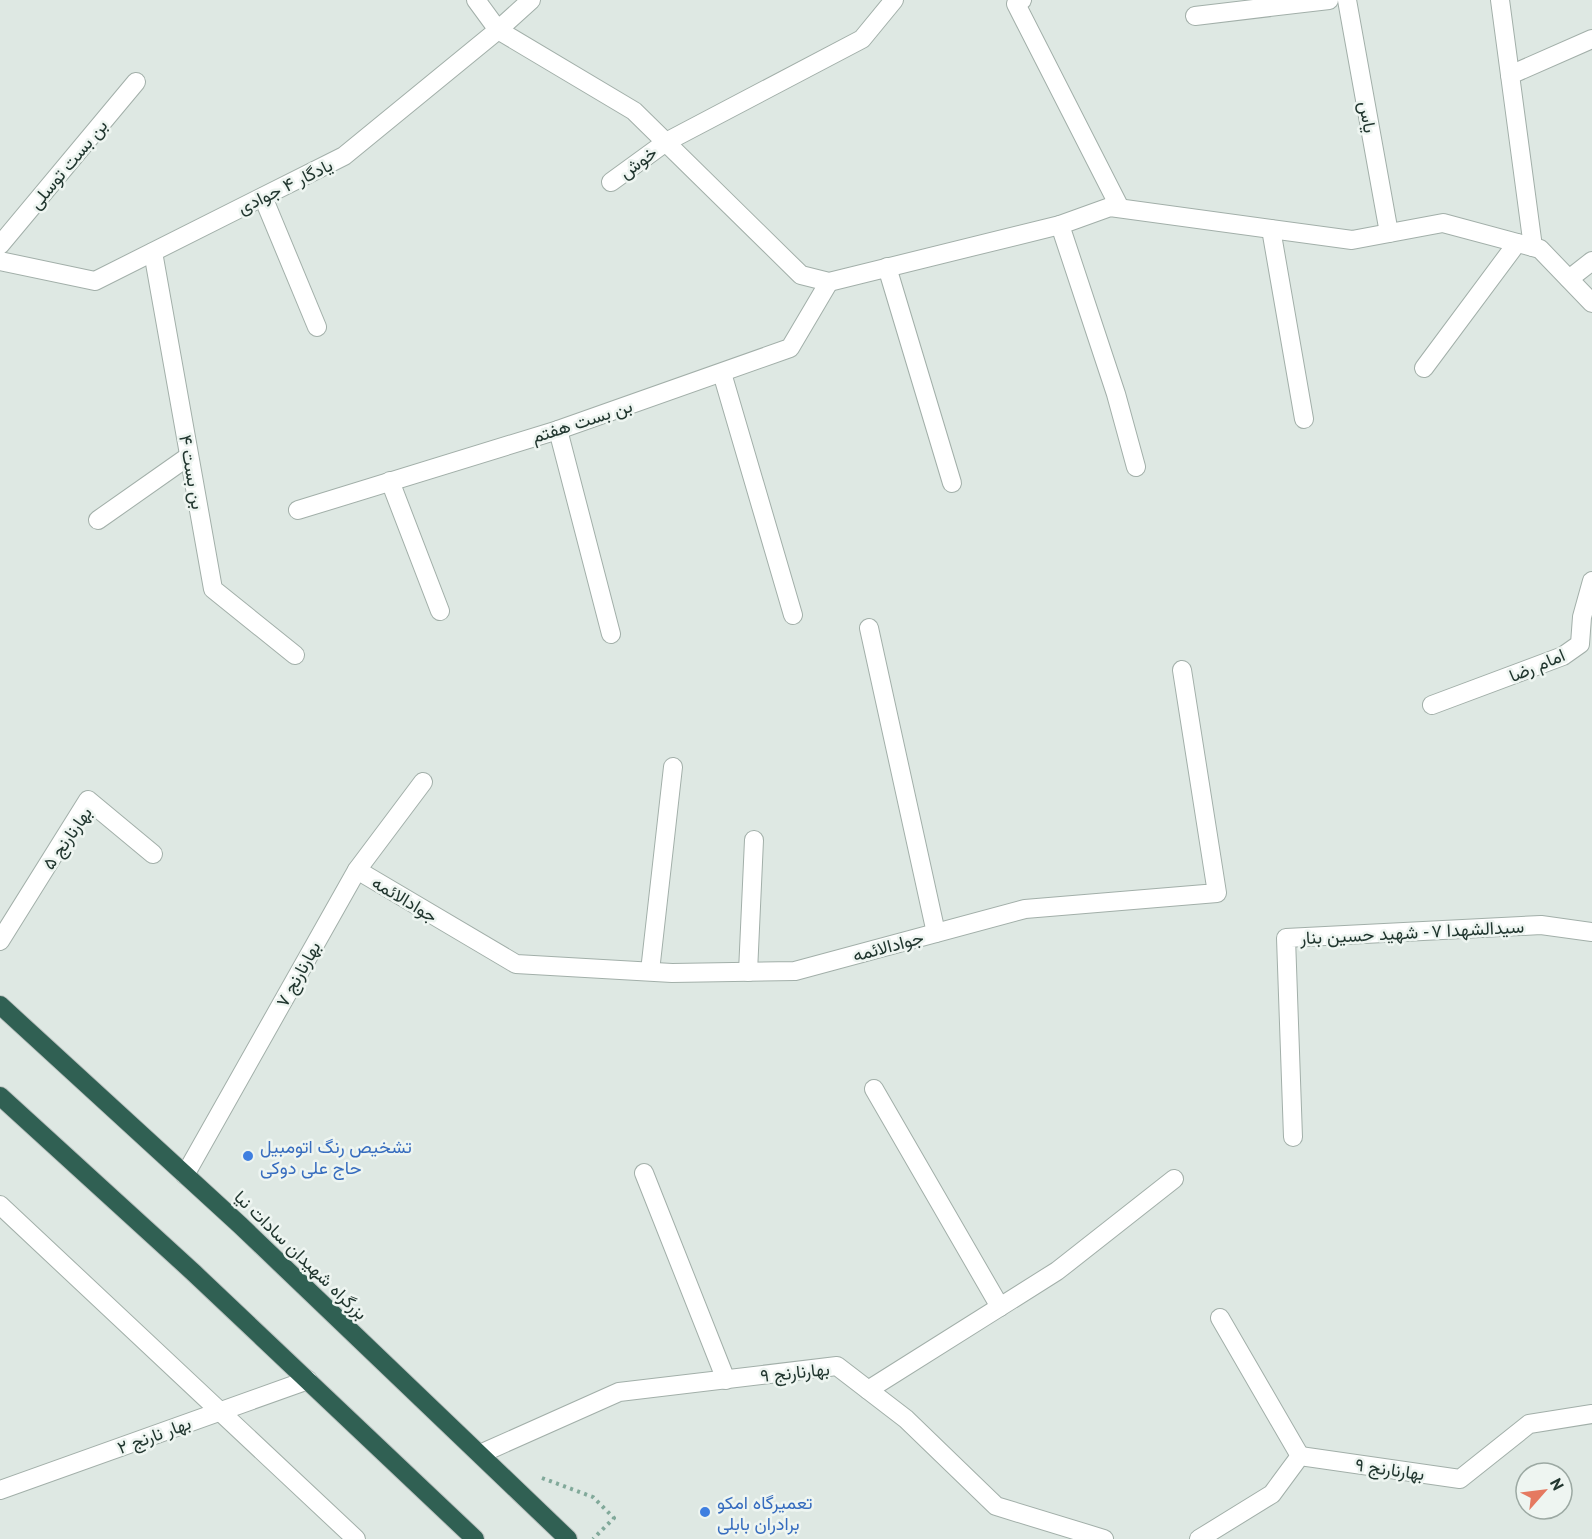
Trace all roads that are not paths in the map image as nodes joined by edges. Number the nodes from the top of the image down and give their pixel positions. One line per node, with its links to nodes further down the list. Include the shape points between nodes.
1 (476, 0): 9 (street)
2 (531, 0): 9 (street, یادگار ۴ جوادی)
3 (894, 0): 13 (street, خوش, via 862,39)
4 (1022, 0): 16 (street, via 1016,4)
5 (1329, 0): 8 (street)
6 (1347, 0): 19 (street, یاس)
7 (1500, 0): 11 (street)
8 (1195, 16)
9 (498, 30): 13 (street, via 634,111); 15 (street, یادگار ۴ جوادی, via 344,156)
10 (1592, 39): 11 (street)
11 (1510, 75): 21 (street)
12 (136, 82): 20 (street, بن بست توسلی)
13 (666, 142): 14 (street, خوش); 27 (street, via 801,275)
14 (611, 182)
15 (263, 197): 22 (street, یادگار ۴ جوادی); 29 (street)
16 (1120, 208): 17 (street, via 1110,207); 18 (street)
17 (1060, 225): 25 (street); 35 (street)
18 (1271, 229): 19 (street, via 1352,240); 32 (street)
19 (1389, 233): 21 (street, via 1443,223)
20 (0, 245)
21 (1525, 245): 26 (street, via 1540,249); 30 (street)
22 (153, 252): 23 (street, یادگار ۴ جوادی, via 95,281); 34 (street, بن بست ۴)
23 (0, 261)
24 (1592, 261): 26 (street)
25 (887, 267): 27 (street); 37 (street)
26 (1569, 279): 28 (street)
27 (829, 282): 31 (street, بن بست هفتم, via 790,348)
28 (1592, 303)
29 (317, 327)
30 (1424, 368)
31 (722, 374): 33 (street, بن بست هفتم); 42 (street)
32 (1304, 419)
33 (558, 430): 36 (street, بن بست هفتم); 44 (street)
34 (189, 456): 39 (street); 45 (street, بن بست ۴, via 213,589)
35 (1136, 467)
36 (390, 482): 38 (street, بن بست هفتم); 41 (street)
37 (952, 483)
38 (298, 510)
39 (98, 520)
40 (1592, 581): 47 (street, امام رضا, via 1582,617 1580,644 1563,656)
41 (440, 611)
42 (793, 615)
43 (869, 628): 54 (street)
44 (611, 634)
45 (295, 655)
46 (1182, 670): 54 (street, جوادالائمه, via 1217,893 1025,909)
47 (1432, 705)
48 (673, 767): 56 (street)
49 (423, 782): 52 (street, بهارنارنج ۷)
50 (754, 840): 57 (street)
51 (153, 854): 55 (street, بهارنارنج ۵, via 88,800)
52 (357, 870): 56 (street, جوادالائمه, via 516,964); 63 (street, بهارنارنج ۷)
53 (1592, 932): 61 (street, سیدالشهدا ۷ - شهید حسین بنار, via 1541,925 1286,939)
54 (936, 933): 57 (street, جوادالائمه, via 795,971)
55 (0, 941)
56 (650, 971): 57 (street, جوادالائمه)
57 (748, 972)
58 (0, 1005): 63 (highway, بزرگراه شهیدان سادات نیا)
59 (874, 1089): 66 (street)
60 (0, 1096): 68 (highway)
61 (1293, 1137)
62 (644, 1173): 69 (street)
63 (185, 1175): 73 (highway, بزرگراه شهیدان سادات نیا)
64 (1174, 1179): 66 (street, via 1057,1271)
65 (0, 1204): 71 (street)
66 (1000, 1307): 70 (street)
67 (1220, 1318): 74 (street)
68 (308, 1380): 71 (street, بهار نارنج ۲); 78 (highway)
69 (726, 1380): 70 (street, بهارنارنج ۹, via 837,1366); 73 (street, بهارنارنج ۹, via 619,1392)
70 (868, 1390): 80 (street, بهارنارنج ۹, via 906,1419 996,1506)
71 (221, 1411): 75 (street, بهار نارنج ۲); 77 (street)
72 (1592, 1414): 74 (street, بهارنارنج ۹, via 1529,1424 1460,1479)
73 (480, 1454): 79 (highway, بزرگراه شهیدان سادات نیا)
74 (1300, 1456): 76 (street, via 1272,1494)
75 (0, 1490)
76 (1226, 1532): 81 (street)
77 (356, 1539)
78 (475, 1539)
79 (568, 1539)
80 (1104, 1539)
81 (1199, 1539)

